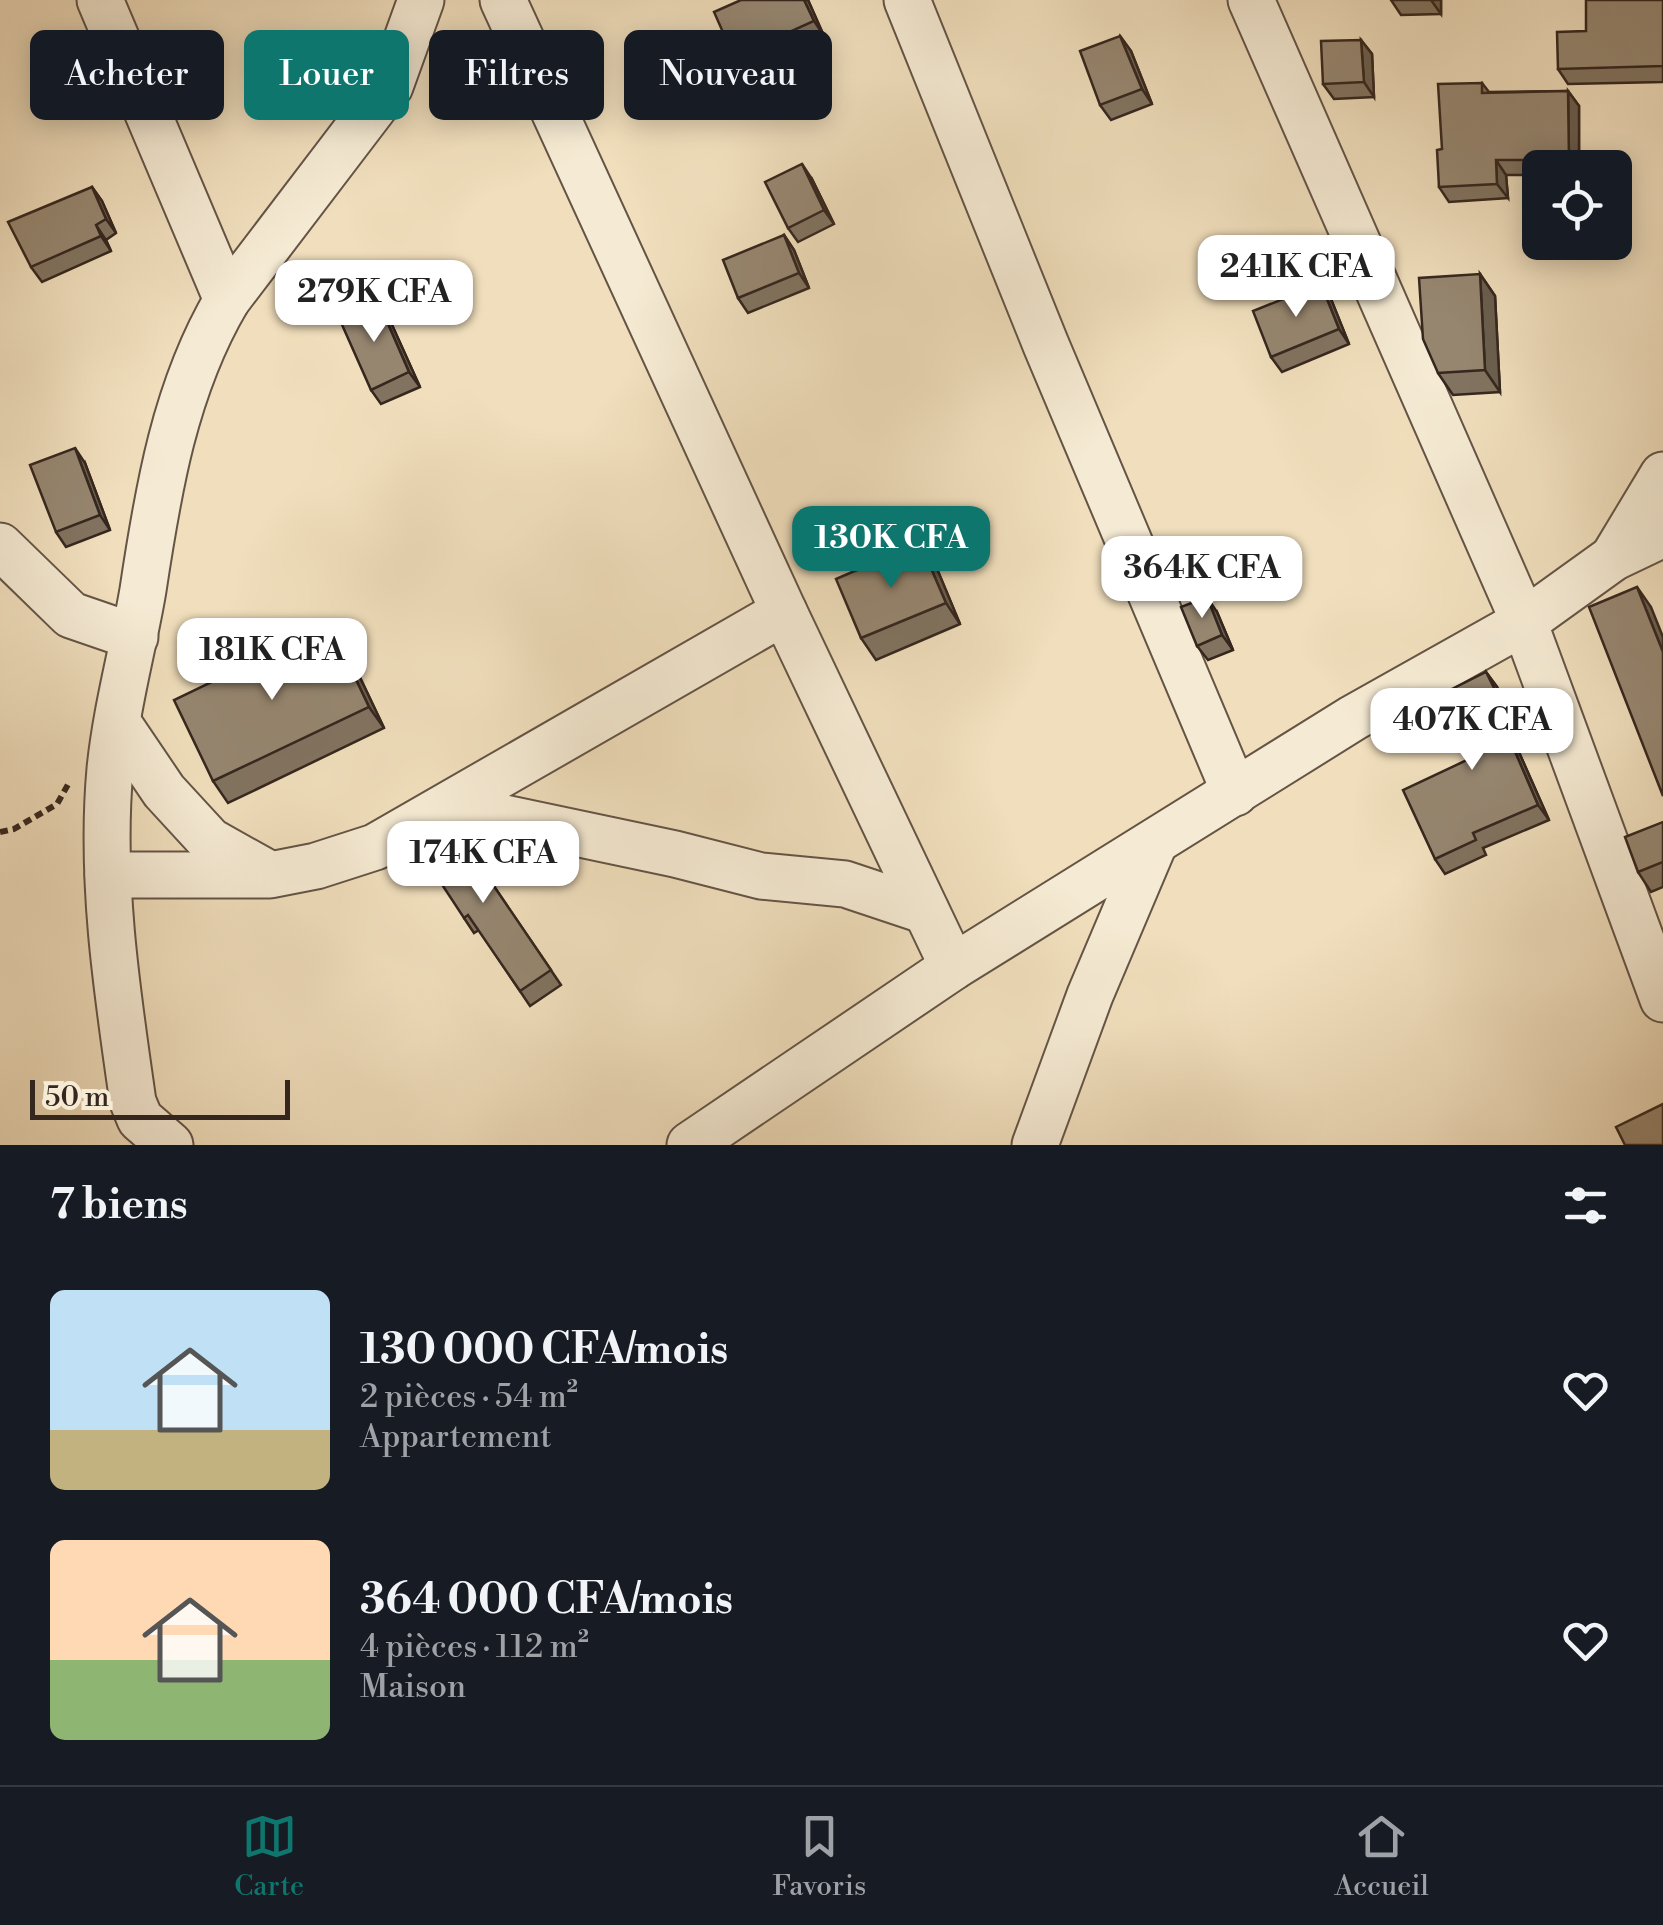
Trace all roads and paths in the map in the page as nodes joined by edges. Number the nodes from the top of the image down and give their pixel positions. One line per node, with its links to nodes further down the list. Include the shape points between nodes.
1 (100, 0): 6 (street)
2 (421, 0): 6 (street, via 390,86)
3 (503, 0): 11 (street)
4 (908, 0): 16 (street)
5 (1251, 0): 12 (street)
6 (227, 300): 13 (street, via 191,370 156,502)
7 (1663, 475): 10 (street)
8 (1663, 534): 10 (street)
9 (0, 546): 13 (street, via 71,614)
10 (1613, 558): 12 (street)
11 (784, 612): 18 (street); 22 (street)
12 (1524, 622): 16 (street); 24 (street)
13 (135, 638): 14 (street)
14 (118, 723): 20 (street); 21 (street, via 164,791 210,841)
15 (73, 775): 17 (path, via 57,804)
16 (1235, 793): 19 (street)
17 (0, 832)
18 (398, 834): 21 (street, via 360,852); 22 (street, via 490,815 761,876 845,884)
19 (1154, 844): 23 (street); 27 (street)
20 (108, 875): 21 (street); 25 (street, via 132,1102 140,1119)
21 (270, 875)
22 (926, 911): 23 (street)
23 (953, 968): 26 (street)
24 (1663, 999)
25 (170, 1145)
26 (690, 1145)
27 (1035, 1145)

